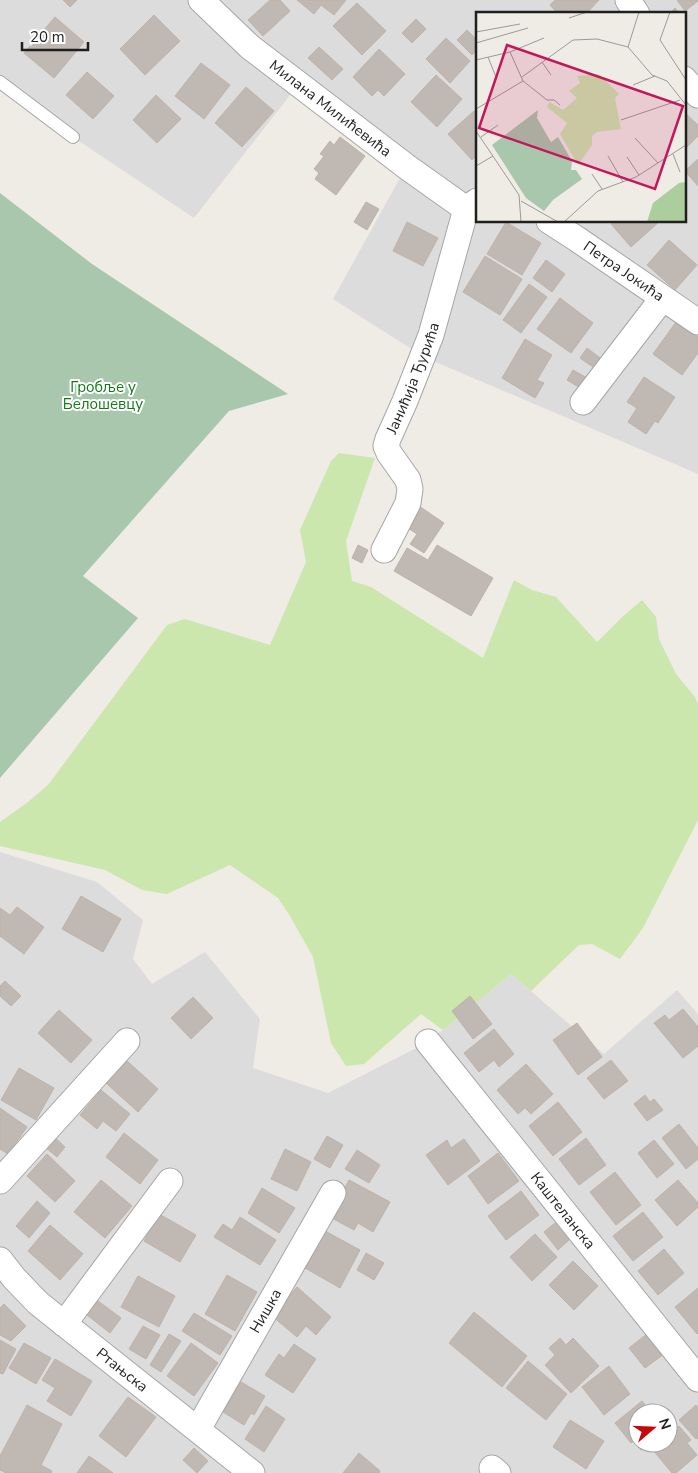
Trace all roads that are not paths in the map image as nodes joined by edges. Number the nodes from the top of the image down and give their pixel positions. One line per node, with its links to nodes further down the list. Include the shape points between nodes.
1 (201, 0): 8 (street, Милана Милићевића, via 250,47 407,167)
2 (628, 0): 3 (street)
3 (636, 12)
4 (686, 81): 6 (street)
5 (0, 82): 7 (lane)
6 (698, 95)
7 (72, 137)
8 (471, 205): 13 (street, Јанићија Ђурића, via 431,336 386,446 408,480 410,489 408,503)
9 (551, 222): 10 (street, Петра Јокића)
10 (662, 299): 11 (street, Петра Јокића); 12 (street)
11 (698, 322)
12 (583, 402)
13 (384, 550)
14 (128, 1041): 16 (street)
15 (428, 1042): 21 (street, Каштеланска)
16 (0, 1181)
17 (170, 1181): 20 (street)
18 (333, 1193): 22 (street, Нишка)
19 (0, 1260): 20 (street, Ртањска, via 38,1303)
20 (64, 1324): 22 (street, Ртањска)
21 (698, 1379)
22 (198, 1430): 23 (street, Ртањска)
23 (252, 1473)

